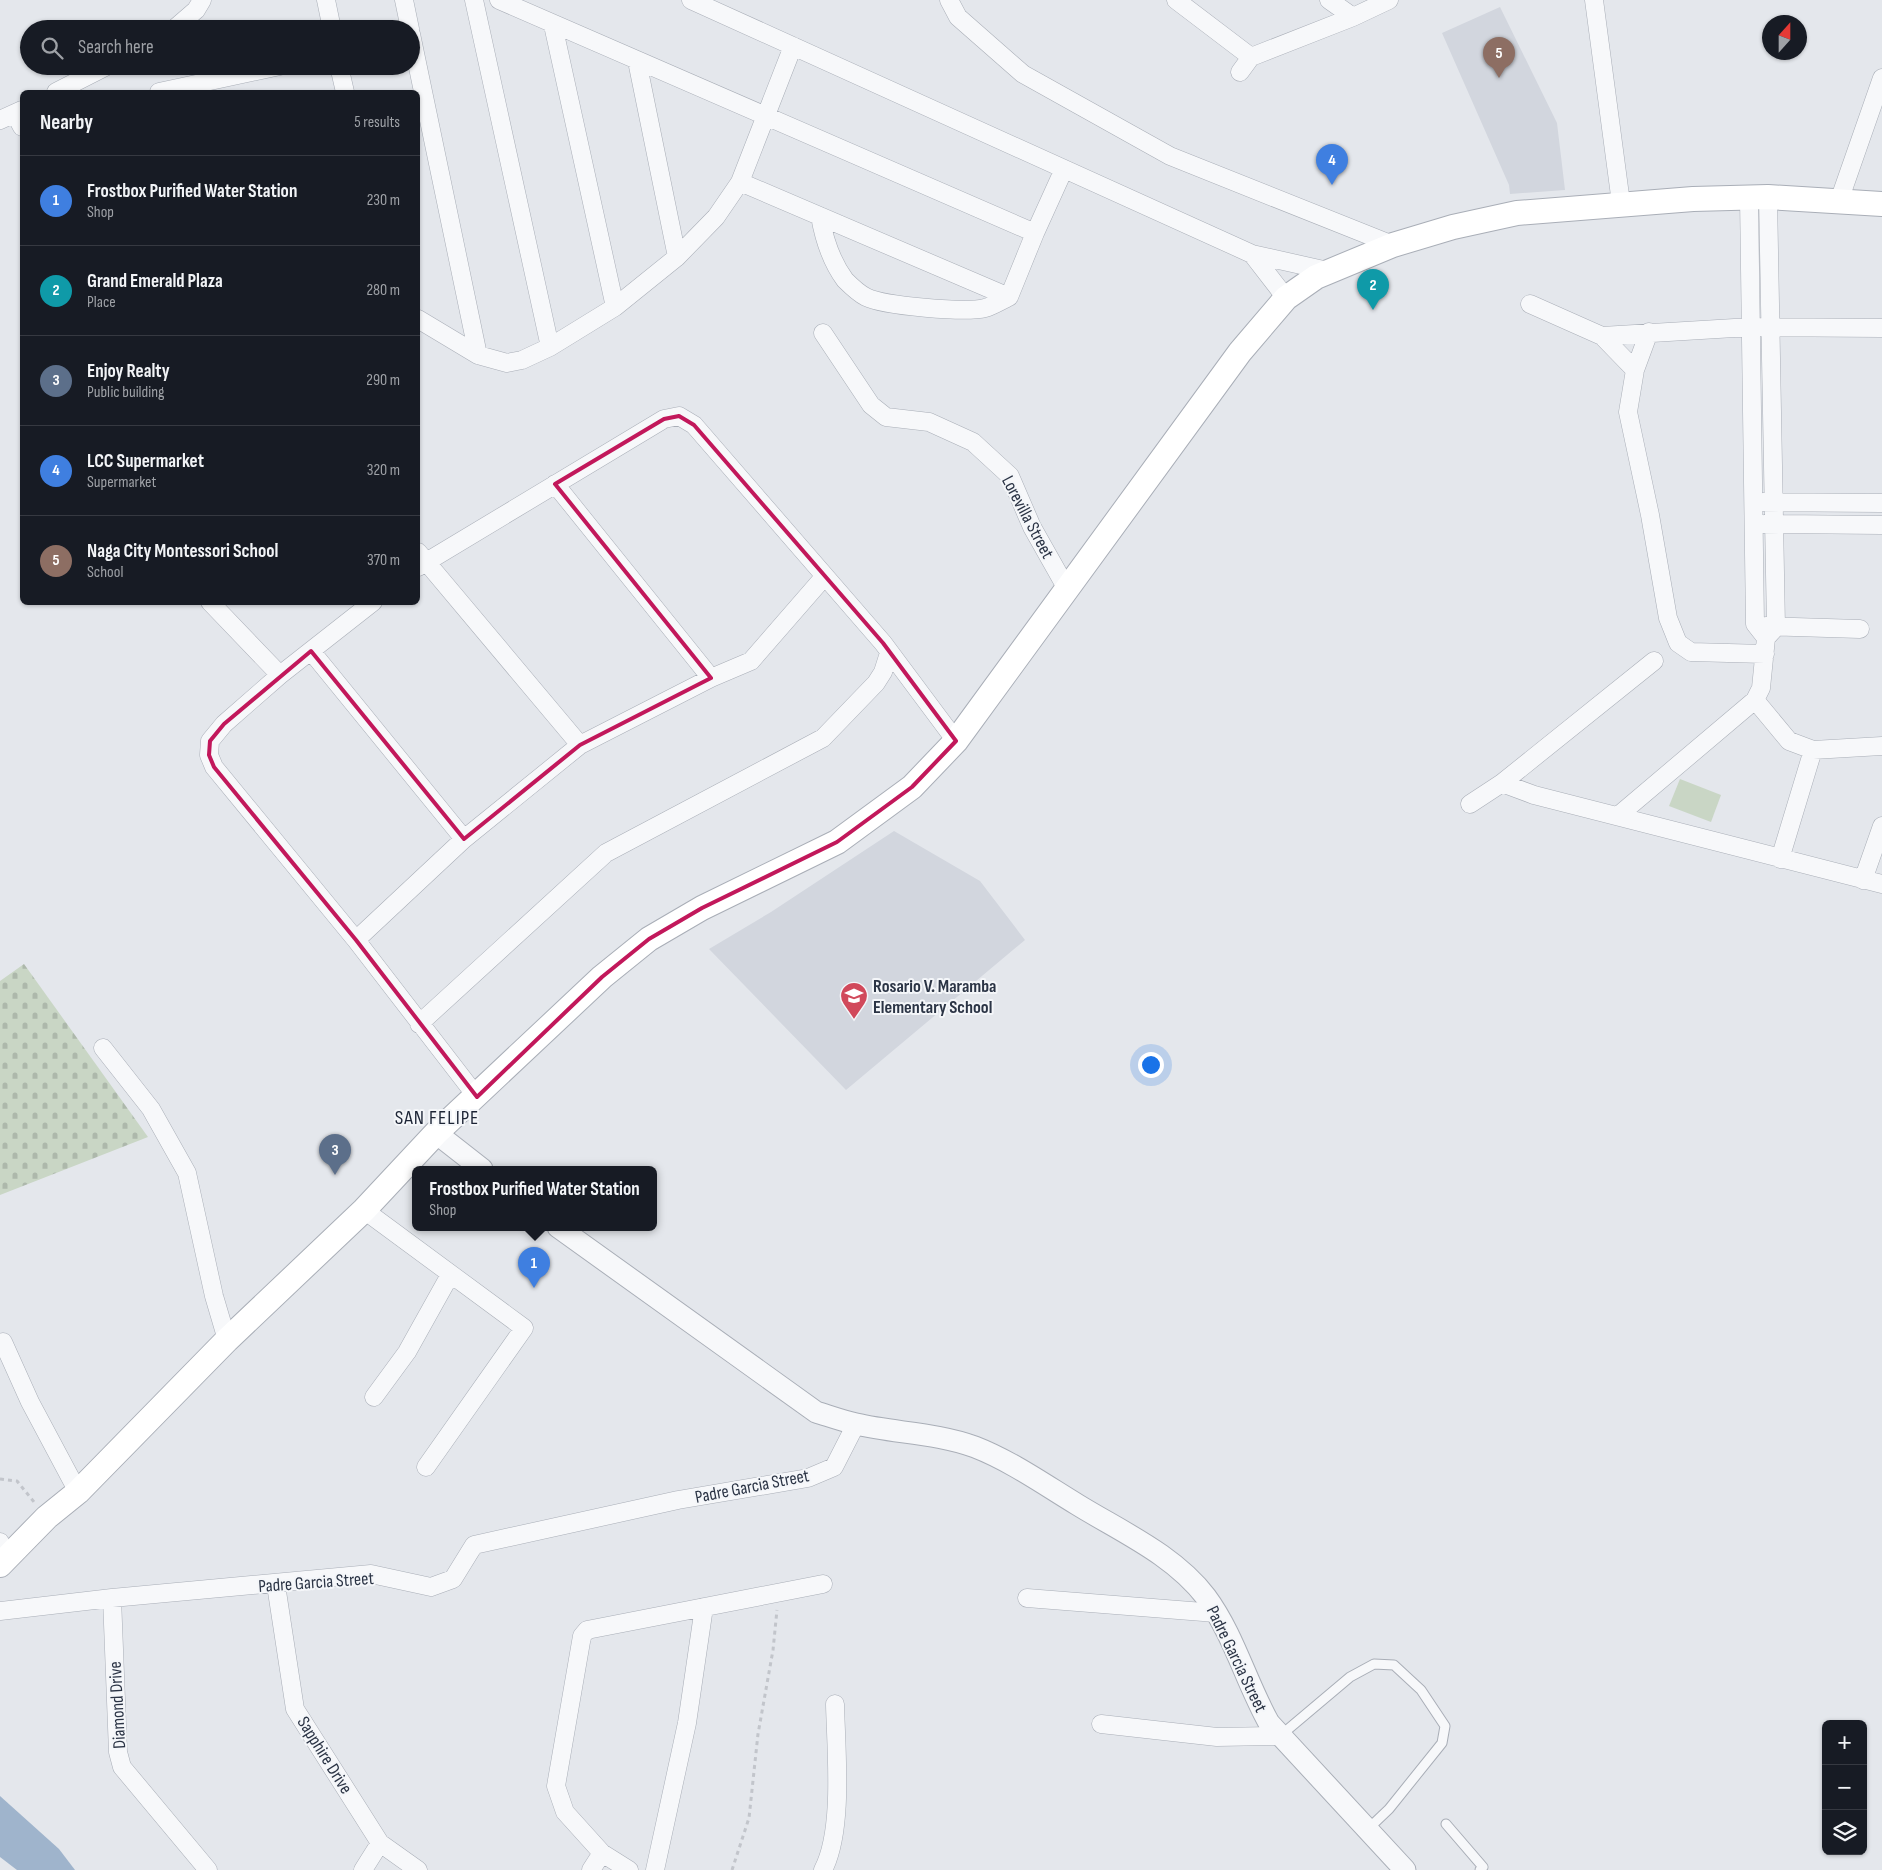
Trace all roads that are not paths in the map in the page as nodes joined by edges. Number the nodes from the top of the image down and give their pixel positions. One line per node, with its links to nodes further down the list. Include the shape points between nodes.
1 (202, 0): 13 (street)
2 (326, 0): 14 (street)
3 (404, 0): 15 (street)
4 (474, 0): 53 (street)
5 (499, 0): 16 (street)
6 (691, 0): 17 (street)
7 (949, 0): 38 (street, via 958,17 1023,74 1170,156)
8 (1176, 0): 18 (street)
9 (1329, 0): 12 (street)
10 (1389, 0): 12 (street)
11 (1594, 0): 34 (street)
12 (1353, 18): 18 (street)
13 (184, 20)
14 (330, 20)
15 (408, 20)
16 (553, 25): 19 (street); 45 (street)
17 (793, 46): 29 (street); 30 (street)
18 (1251, 57): 20 (street)
19 (637, 61): 29 (street); 40 (street)
20 (1240, 72)
21 (89, 75): 26 (street)
22 (238, 75): 27 (street)
23 (341, 75): 28 (street)
24 (420, 75): 54 (street)
25 (1882, 78): 33 (street)
26 (60, 90)
27 (168, 90)
28 (345, 90)
29 (766, 116): 31 (street); 37 (street)
30 (1064, 169): 37 (street); 39 (street)
31 (740, 182): 36 (street); 40 (street, via 716,217)
32 (1758, 197): 33 (main road); 34 (main road); 47 (street); 48 (street)
33 (1839, 202): 35 (main road)
34 (1621, 203): 38 (main road, via 1517,213)
35 (1882, 204)
36 (820, 216): 42 (street); 42 (street, via 824,239 834,262 846,281 866,297 903,306 984,308)
37 (1035, 232): 42 (street)
38 (1393, 245): 41 (main road)
39 (1252, 254): 41 (street); 43 (street)
40 (677, 257): 45 (street)
41 (1328, 271): 43 (main road)
42 (1009, 297)
43 (1286, 298): 65 (main road, via 1240,352)
44 (1530, 304): 52 (street)
45 (615, 307): 53 (street)
46 (420, 319): 54 (street)
47 (1751, 327): 48 (street); 50 (street); 57 (street)
48 (1770, 328): 49 (street); 58 (street)
49 (1882, 328)
50 (1649, 332): 52 (street); 55 (street)
51 (823, 333): 65 (street, Lorevilla Street, via 871,405 886,417 929,422 973,442 1010,476 1032,527)
52 (1602, 336): 55 (street)
53 (550, 347): 54 (street, via 507,363)
54 (478, 356)
55 (1635, 370): 69 (street, via 1628,412 1668,618 1678,643 1691,652)
56 (555, 484): 63 (street); 64 (street, via 664,418 679,416 694,425); 74 (street)
57 (1752, 502): 58 (street); 60 (street)
58 (1774, 502): 59 (street); 61 (street)
59 (1882, 503)
60 (1754, 524): 61 (street); 69 (street, via 1755,624)
61 (1774, 524): 62 (street); 69 (street)
62 (1882, 525)
63 (420, 560): 77 (street)
64 (824, 577): 71 (street); 74 (street, via 751,661)
65 (1068, 589): 76 (main road)
66 (213, 605): 73 (street)
67 (368, 605): 70 (street)
68 (1860, 629): 69 (street)
69 (1767, 646): 75 (street)
70 (311, 651): 73 (street); 84 (street)
71 (889, 653): 76 (street); 89 (street, via 876,683 823,738 606,853)
72 (1654, 661): 80 (street)
73 (280, 675): 88 (street, via 224,724 210,741 209,755 214,767)
74 (711, 678): 77 (street)
75 (1758, 694): 79 (street, via 1789,741); 82 (street)
76 (956, 741): 91 (main road, via 912,787 837,842 702,908 649,940 602,977)
77 (580, 745): 84 (street)
78 (1882, 746): 79 (street)
79 (1813, 750): 85 (street)
80 (1502, 783): 81 (street); 82 (street, via 1534,795)
81 (1470, 804)
82 (1619, 815): 85 (street)
83 (1882, 826): 86 (street)
84 (464, 839): 88 (street)
85 (1780, 859): 86 (street)
86 (1864, 880): 87 (street)
87 (1882, 884)
88 (356, 940): 89 (street)
89 (419, 1024): 91 (street)
90 (104, 1048): 97 (street, via 151,1109 187,1173)
91 (477, 1097): 92 (main road)
92 (436, 1133): 93 (street); 94 (main road)
93 (478, 1166)
94 (364, 1210): 96 (street); 97 (main road)
95 (564, 1231): 100 (street, via 816,1412)
96 (450, 1275): 99 (street, via 407,1352); 101 (street, via 524,1328)
97 (227, 1340): 102 (main road)
98 (3, 1342): 102 (street, via 30,1402)
99 (374, 1397)
100 (856, 1424): 105 (street, Padre Garcia Street, via 834,1467 808,1478 678,1500 474,1545 453,1579 431,1586 371,1574); 110 (street, Padre Garcia Street, via 920,1433 975,1448 1025,1474 1189,1575)
101 (426, 1468)
102 (78, 1492): 103 (main road)
103 (2, 1555)
104 (823, 1584): 108 (street)
105 (276, 1585): 106 (street, Padre Garcia Street); 116 (street, Sapphire Drive, via 295,1709)
106 (112, 1598): 109 (street, Padre Garcia Street); 118 (street, Diamond Drive, via 118,1752 122,1766)
107 (1026, 1598): 110 (street)
108 (704, 1607): 117 (street, via 587,1630 582,1636 556,1786 565,1812); 123 (street, via 687,1723)
109 (0, 1611)
110 (1216, 1613): 113 (street, Padre Garcia Street, via 1256,1701)
111 (835, 1704): 124 (street, via 835,1825 827,1862)
112 (1101, 1724): 113 (street, via 1217,1737)
113 (1279, 1736): 115 (street, Padre Garcia Street); 115 (lane, via 1350,1677 1374,1664 1394,1665 1421,1690 1445,1726 1442,1743 1389,1809)
114 (1446, 1824): 126 (lane, via 1483,1868)
115 (1368, 1829): 125 (street, Padre Garcia Street)
116 (380, 1843): 119 (street); 120 (street, Sapphire Drive)
117 (602, 1853): 121 (street); 122 (street)
118 (208, 1870)
119 (363, 1870)
120 (418, 1870)
121 (591, 1870)
122 (629, 1870)
123 (655, 1870)
124 (822, 1870)
125 (1405, 1870)
126 (1480, 1870)

